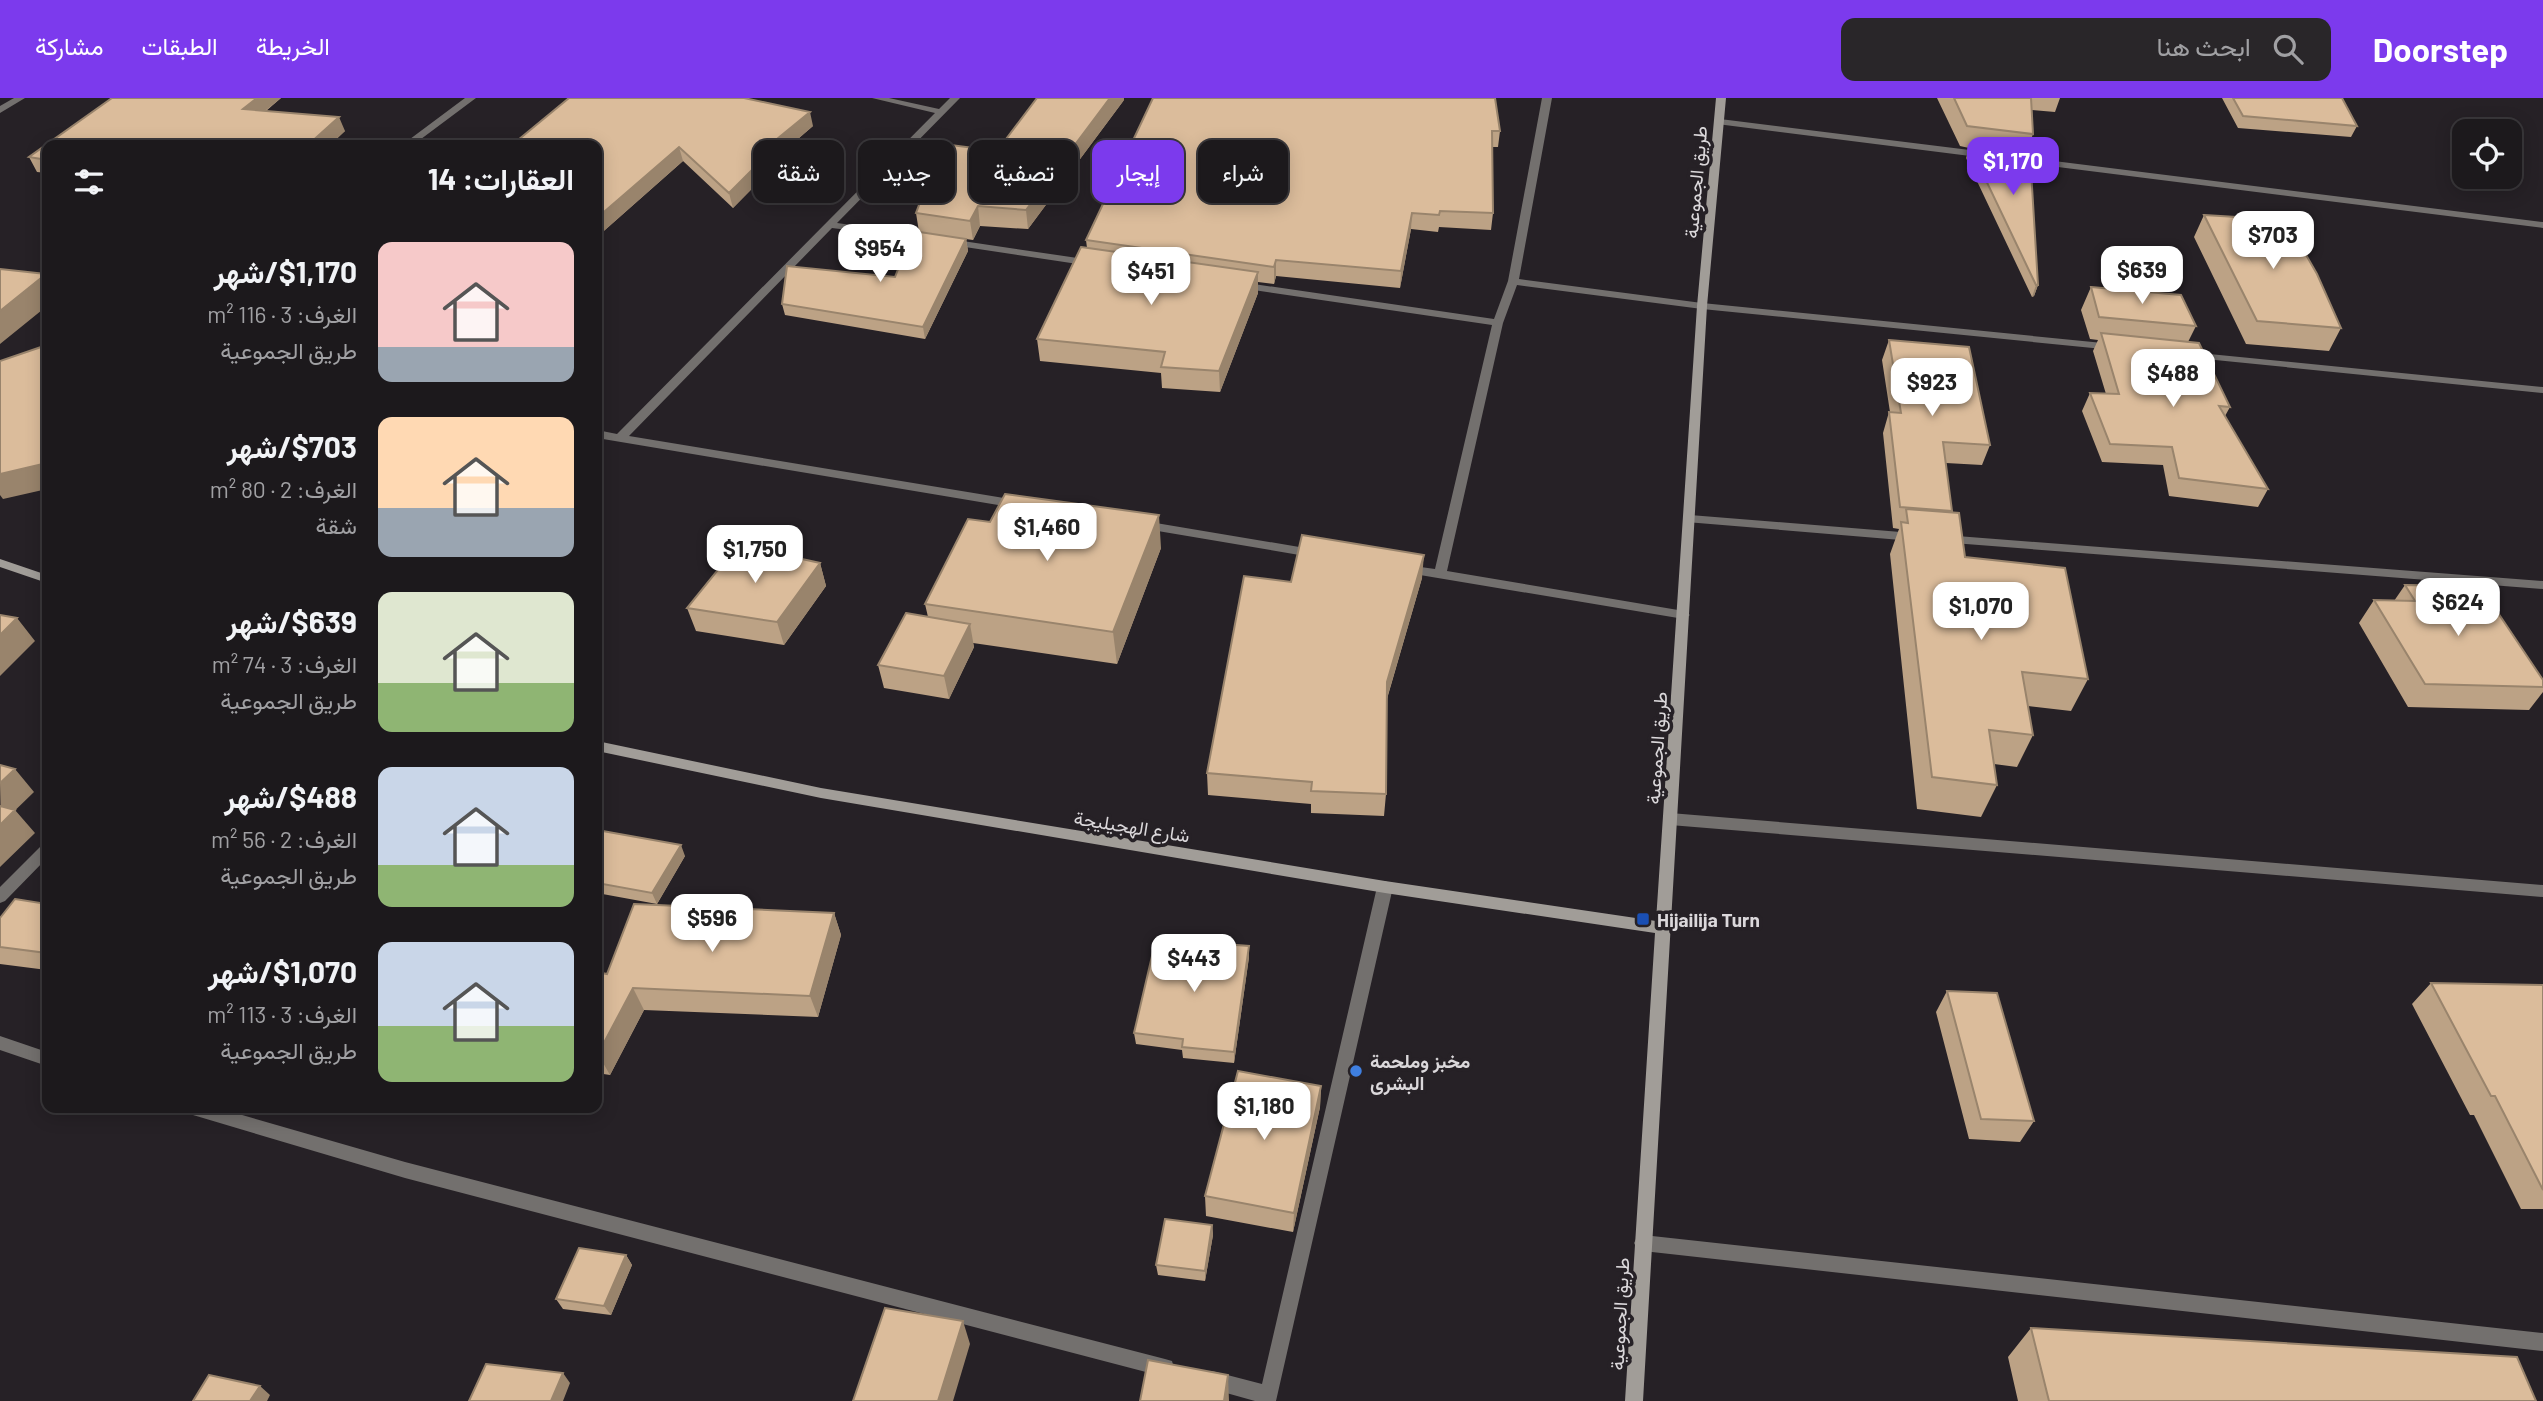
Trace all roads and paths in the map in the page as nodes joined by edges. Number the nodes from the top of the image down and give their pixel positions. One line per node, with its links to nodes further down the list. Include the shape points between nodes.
1 (20, 98): 7 (street)
2 (471, 98): 10 (street)
3 (877, 98): 8 (street)
4 (955, 98): 8 (street)
5 (1547, 98): 16 (street)
6 (1721, 98): 9 (main road, طريق الجموعية)
7 (0, 110)
8 (941, 112): 13 (street)
9 (1720, 122): 11 (street); 18 (main road, طريق الجموعية)
10 (414, 140)
11 (1994, 156)
12 (2008, 158): 14 (street)
13 (830, 225): 15 (street); 24 (street)
14 (2543, 225)
15 (1102, 265)
16 (1513, 281): 18 (street); 19 (street)
17 (1225, 283): 19 (street)
18 (1702, 306): 20 (street); 26 (main road, طريق الجموعية)
19 (1498, 323): 31 (street)
20 (2129, 349)
21 (2171, 353): 22 (street)
22 (2543, 390)
23 (602, 435): 24 (street)
24 (619, 439): 25 (street)
25 (1030, 506)
26 (1690, 519): 33 (street); 34 (main road, طريق الجموعية)
27 (1125, 522): 28 (street)
28 (1331, 556)
29 (0, 564): 32 (main road)
30 (1399, 568): 31 (street)
31 (1440, 574): 34 (street)
32 (42, 577)
33 (2543, 585)
34 (1684, 615): 36 (main road, طريق الجموعية)
35 (602, 747): 38 (main road, شارع الهجيليجة, via 821,793)
36 (1670, 819): 39 (street); 41 (main road, طريق الجموعية)
37 (42, 854): 40 (street)
38 (1385, 887): 41 (main road, شارع الهجيليجة); 47 (street)
39 (2543, 891)
40 (0, 897)
41 (1664, 928): 45 (main road, طريق الجموعية)
42 (0, 1042): 43 (street)
43 (42, 1057)
44 (210, 1113): 47 (street, via 405,1170)
45 (1643, 1243): 46 (street); 48 (main road, طريق الجموعية)
46 (2543, 1342)
47 (1268, 1398)
48 (1634, 1401)

